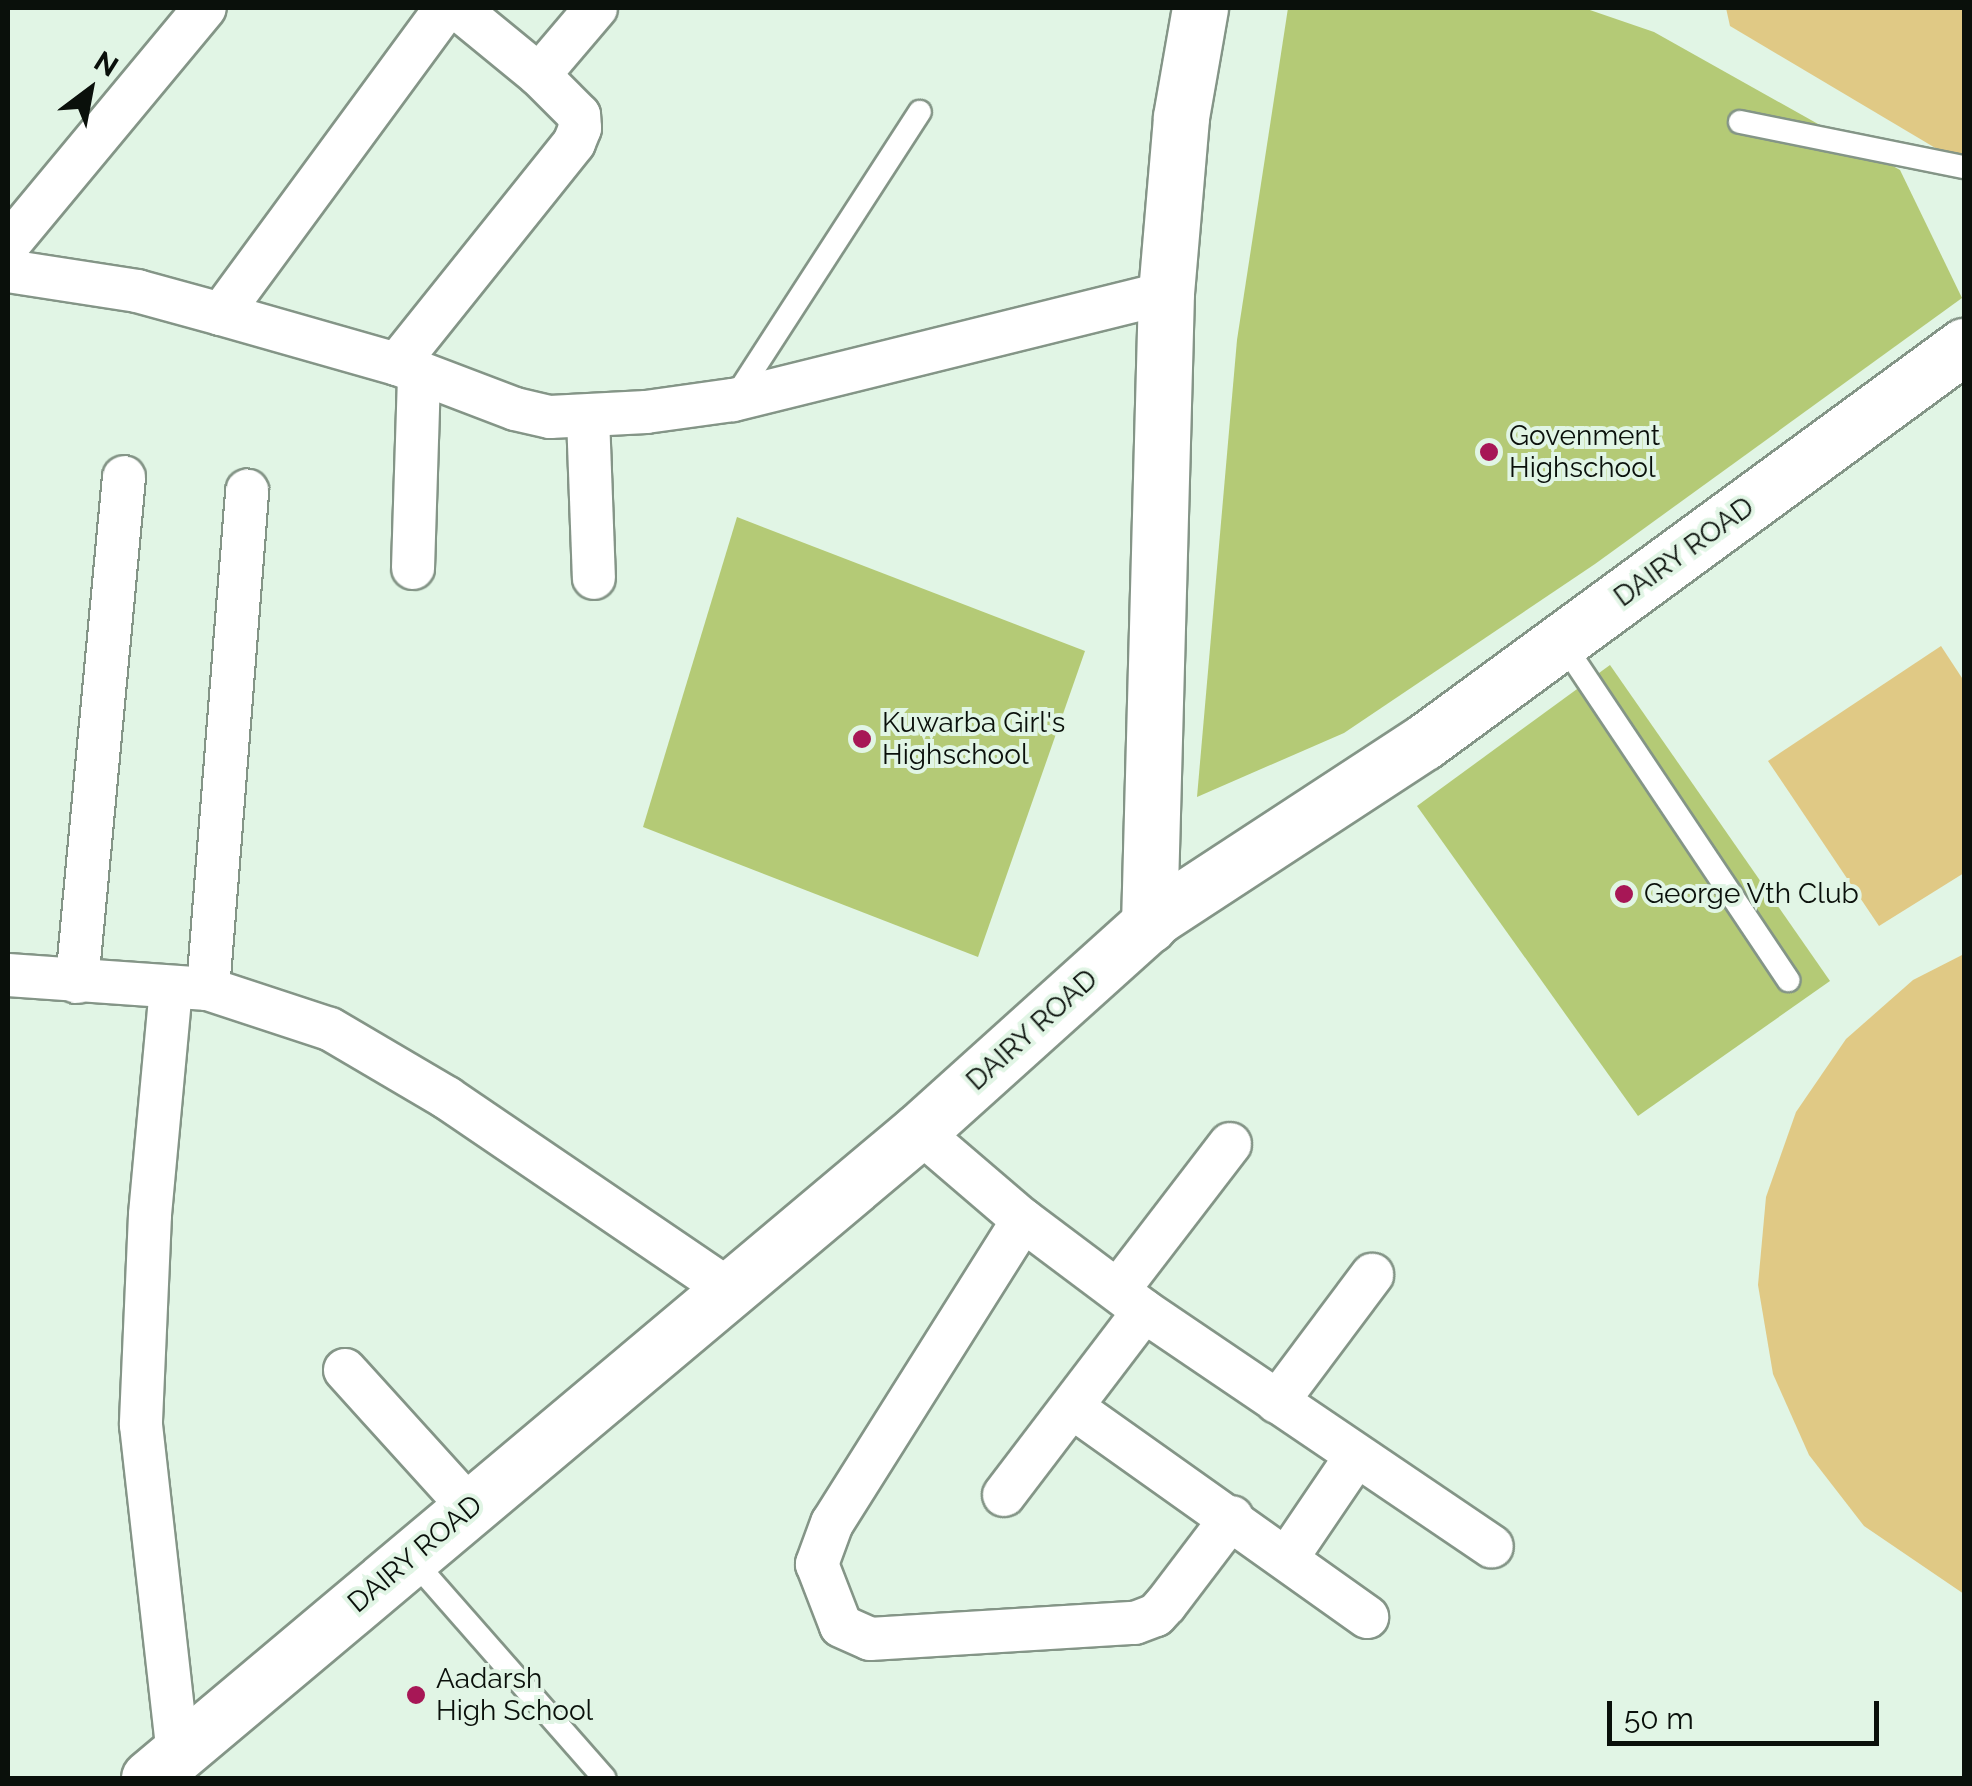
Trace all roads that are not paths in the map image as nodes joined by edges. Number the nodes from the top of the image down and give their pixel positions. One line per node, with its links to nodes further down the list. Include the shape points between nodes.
1 (205, 8): 10 (street)
2 (446, 8): 13 (street)
3 (457, 8): 6 (street)
4 (596, 8): 6 (street)
5 (1200, 8): 12 (street, via 1181,117)
6 (539, 75): 15 (street, via 578,115 574,144)
7 (920, 112): 16 (lane)
8 (1740, 122): 9 (lane)
9 (1964, 167)
10 (8, 245)
11 (8, 270): 13 (street, via 136,291)
12 (1166, 293): 16 (street); 23 (street)
13 (221, 314): 15 (street)
14 (1964, 346): 22 (street, DAIRY ROAD)
15 (408, 369): 17 (street, via 514,409); 20 (street)
16 (733, 400): 17 (street)
17 (588, 417): 21 (street)
18 (124, 477): 26 (street)
19 (247, 490): 27 (street)
20 (413, 568)
21 (594, 578)
22 (1562, 642): 23 (street, DAIRY ROAD); 25 (lane)
23 (1148, 925): 28 (street, DAIRY ROAD)
24 (8, 975): 26 (street)
25 (1788, 980)
26 (77, 982): 27 (street)
27 (189, 988): 32 (street, via 330,1028 447,1098); 45 (street, via 150,1216 141,1425)
28 (919, 1131): 30 (street); 32 (street, DAIRY ROAD)
29 (1230, 1144): 33 (street)
30 (1024, 1220): 33 (street); 40 (street, via 832,1523 817,1564 841,1626 870,1640 1135,1624 1156,1615)
31 (1372, 1275): 35 (street)
32 (730, 1290): 39 (street, DAIRY ROAD)
33 (1131, 1300): 35 (street); 36 (street)
34 (345, 1370): 39 (street)
35 (1276, 1402): 37 (street)
36 (1073, 1408): 38 (street); 40 (street)
37 (1356, 1456): 41 (street); 43 (street)
38 (1004, 1495)
39 (470, 1508): 42 (street, DAIRY ROAD)
40 (1232, 1518): 43 (street)
41 (1492, 1548)
42 (411, 1558): 45 (street, DAIRY ROAD); 46 (lane)
43 (1287, 1558): 44 (street)
44 (1366, 1617)
45 (164, 1766)
46 (604, 1778)

